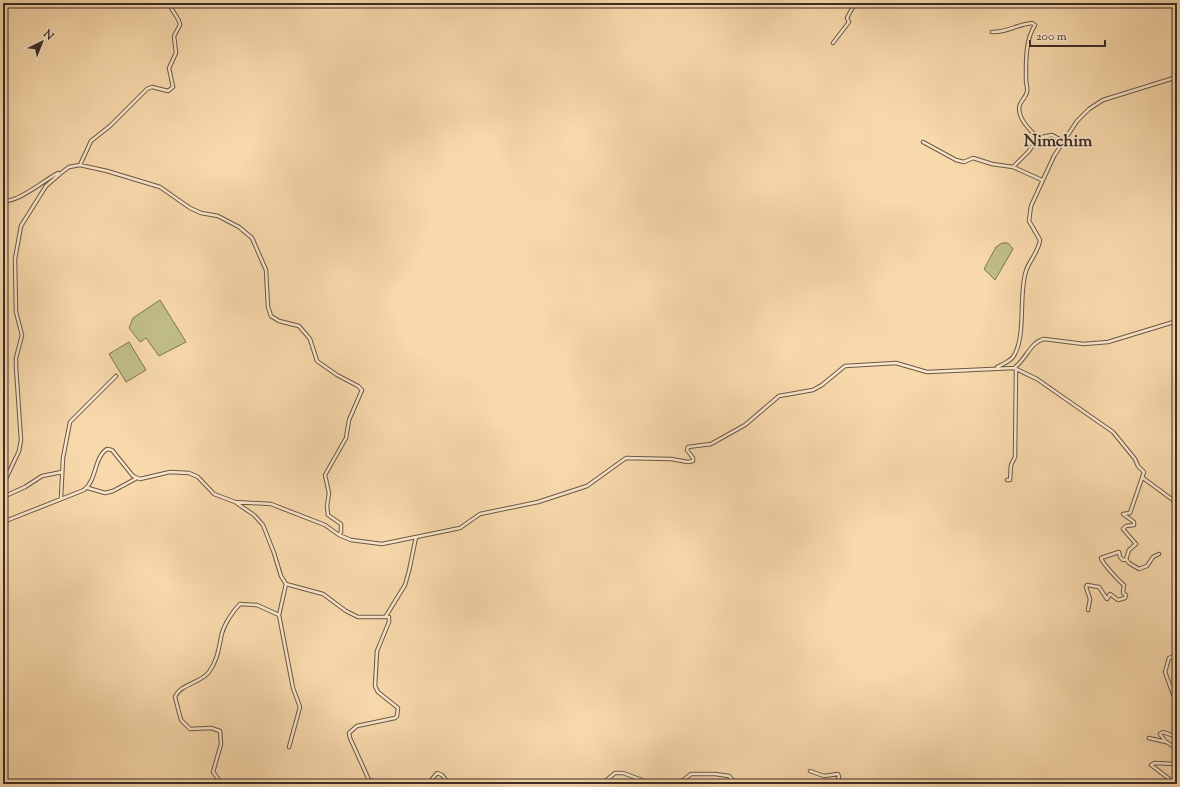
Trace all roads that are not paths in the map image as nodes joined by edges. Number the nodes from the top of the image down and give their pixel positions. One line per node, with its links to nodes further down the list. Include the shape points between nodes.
1 (170, 3): 9 (street, via 180,25 174,36 176,53 169,68 173,87 168,91 152,87 147,89 110,126 90,141)
2 (855, 3): 4 (street, via 848,18 849,22)
3 (992, 32): 6 (street, via 1000,33 1032,23 1035,25 1027,55 1027,93 1019,110 1021,118)
4 (833, 43)
5 (1177, 77): 7 (street, via 1103,100 1077,121)
6 (1039, 138): 7 (street, via 1052,135); 11 (street, via 1029,152)
7 (1064, 141): 12 (street)
8 (923, 142): 11 (street, via 961,162 973,158)
9 (80, 165): 10 (street); 29 (street, via 160,187 190,208 218,216 239,227 252,238 266,270 271,316 279,321 299,326 310,339 317,361 362,390 349,420 346,438 325,475 329,492 328,515 341,524)
10 (69, 167): 13 (street, via 20,196); 22 (street, via 46,186 21,226 14,274 16,312 22,335 16,358 21,440)
11 (1012, 167): 12 (street)
12 (1042, 180): 15 (street, via 1029,214 1029,221 1040,240 1023,283 1018,346 1013,357)
13 (3, 201)
14 (1177, 321): 16 (street, via 1108,342 1084,344 1039,340)
15 (997, 367): 16 (street); 30 (street, via 926,372 896,363 845,366 813,390 780,396 745,425 711,444 688,447 693,461 626,458 587,486 538,502 480,514 460,528)
16 (1015, 369): 20 (street, via 1038,379 1113,432 1144,472); 21 (street, via 1015,457 1011,465 1010,480)
17 (116, 376): 18 (street, via 70,422 63,453)
18 (62, 472): 24 (street, via 42,476 26,487); 25 (street)
19 (136, 478): 23 (street, via 105,493); 23 (street, via 110,448 102,454); 26 (street, via 142,479 170,472 189,473 198,477 214,494)
20 (1143, 478): 27 (street); 32 (street, via 1130,513 1122,514 1134,522 1134,525 1123,528 1136,544 1129,550)
21 (1007, 480)
22 (3, 485)
23 (87, 488): 25 (street)
24 (3, 496)
25 (61, 498): 28 (street)
26 (235, 502): 29 (street, via 271,504 325,525); 33 (street, via 254,515 263,525)
27 (1177, 503)
28 (3, 522)
29 (339, 535): 30 (street, via 351,540 382,544)
30 (416, 537): 36 (street, via 405,585)
31 (1160, 554): 32 (street, via 1140,569)
32 (1126, 559): 34 (street, via 1123,560 1119,552 1102,558 1104,565 1113,571 1118,581 1124,585 1125,598 1118,600 1110,594 1107,599 1099,587 1087,585 1090,599)
33 (286, 584): 35 (street); 36 (street, via 323,594 358,617)
34 (1088, 610)
35 (279, 615): 42 (street, via 300,707); 46 (street, via 257,605 240,604 223,631 218,654 210,671 178,691 175,697 181,720 190,729 220,730 221,744 212,772)
36 (386, 616): 47 (street, via 390,619 377,651 375,686 382,696 398,708 397,716 357,726 349,733 370,780)
37 (1177, 655): 38 (street, via 1169,658 1165,672)
38 (1177, 706)
39 (1177, 735): 41 (street, via 1160,733)
40 (1149, 738): 41 (street)
41 (1166, 742): 43 (street)
42 (289, 747)
43 (1177, 749)
44 (1177, 764): 53 (street, via 1151,765)
45 (810, 771): 52 (street, via 824,776 838,774)
46 (222, 784)
47 (392, 784)
48 (428, 784): 49 (street, via 437,773 442,775)
49 (448, 784)
50 (602, 784): 51 (street, via 615,773 623,772 650,783 682,781 691,774 715,774 729,776)
51 (737, 784)
52 (836, 784)
53 (1176, 784)

